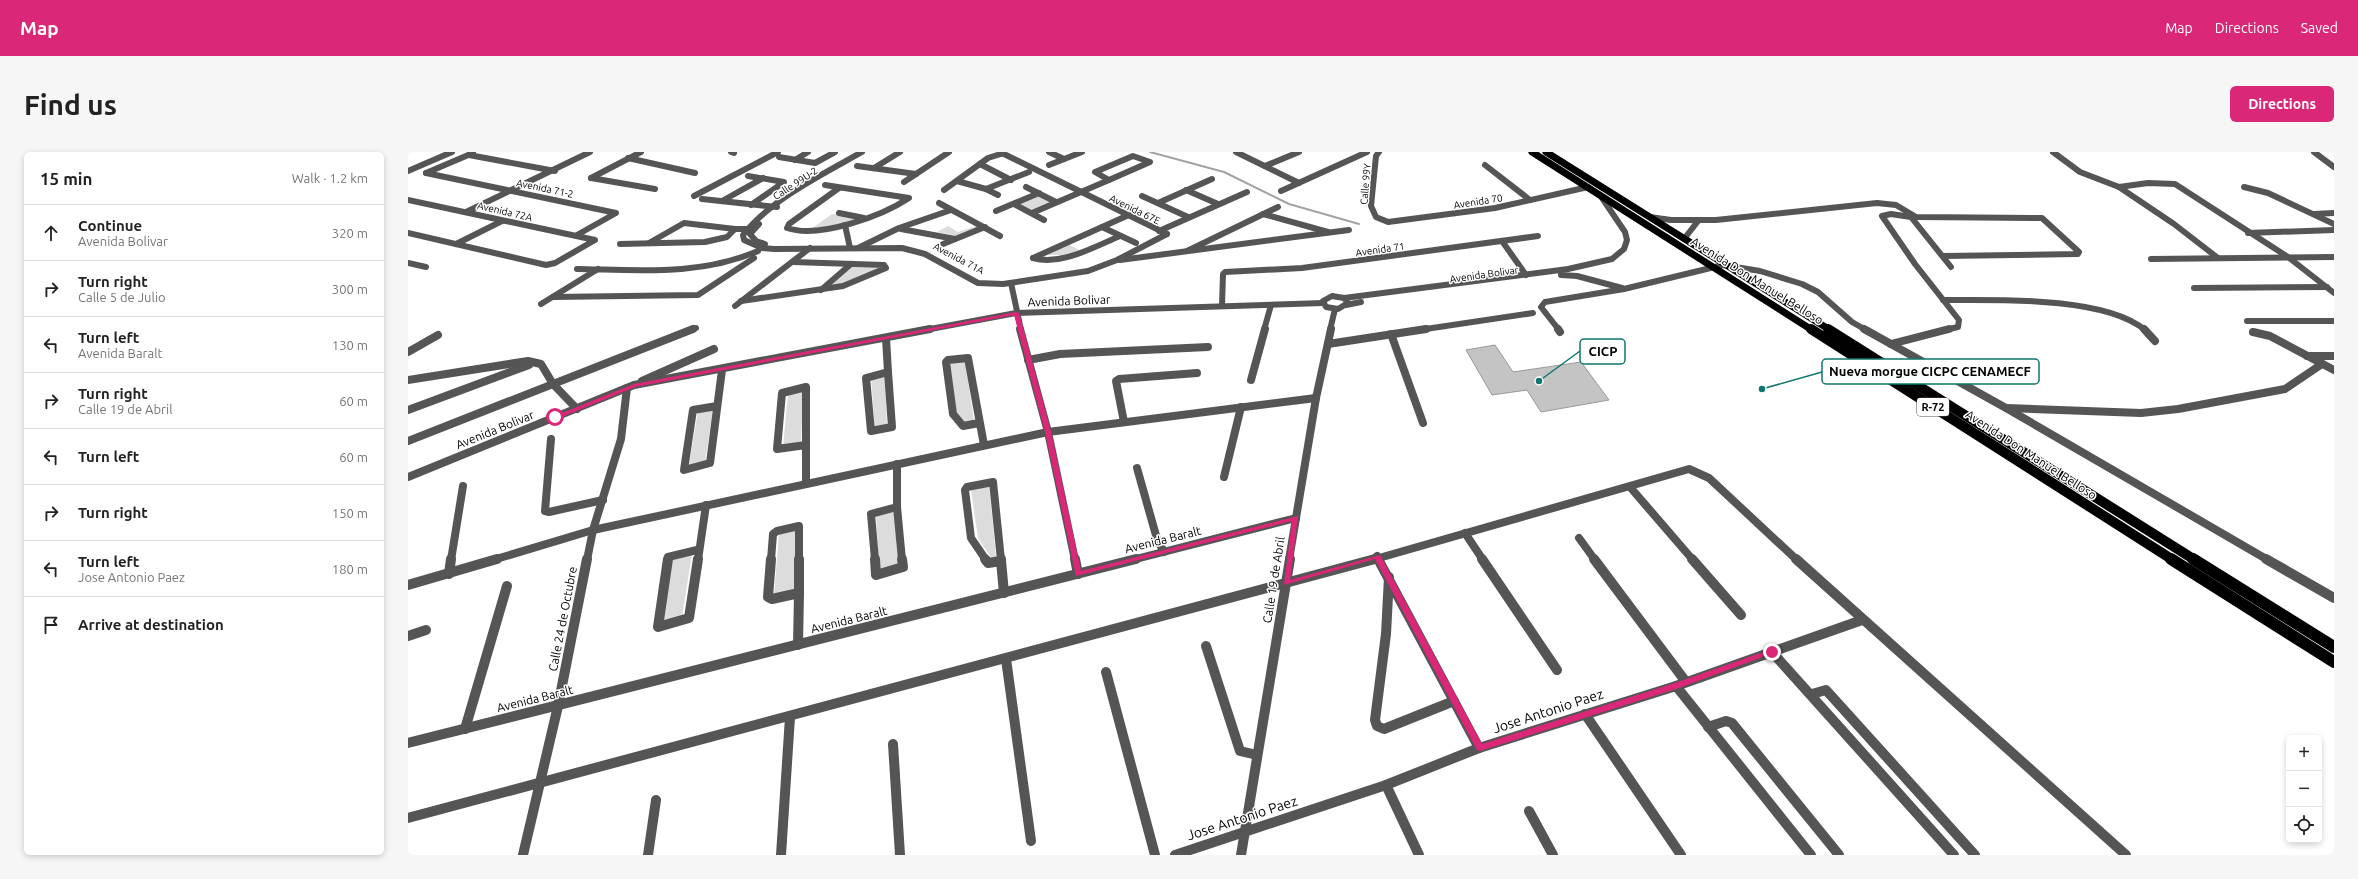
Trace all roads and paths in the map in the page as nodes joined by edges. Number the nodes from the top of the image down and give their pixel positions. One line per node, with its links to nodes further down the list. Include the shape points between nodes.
1 (452, 152): 35 (street)
2 (476, 152): 22 (street)
3 (590, 152): 34 (street)
4 (641, 152): 24 (street)
5 (808, 152): 26 (street)
6 (835, 152): 26 (street, via 815,163)
7 (862, 152): 76 (street, Calle 99U-2)
8 (868, 152): 76 (street, Calle 99U-2)
9 (900, 152): 33 (street)
10 (949, 152): 38 (street)
11 (1004, 152): 27 (street); 58 (street, Avenida 67E)
12 (1049, 152): 25 (street)
13 (1082, 152): 25 (street)
14 (1236, 152): 31 (street)
15 (1300, 152): 31 (street)
16 (1367, 152): 21 (street); 46 (street)
17 (1532, 152): 49 (main road, Avenida Don Manuel Belloso / R-72)
18 (1546, 152): 90 (main road, Avenida Don Manuel Belloso / R-72)
19 (2053, 152): 50 (street, via 2080,172)
20 (2314, 152): 32 (street)
21 (1378, 154): 86 (street, Calle 99Y)
22 (468, 155): 34 (street); 57 (street, Avenida 71-2, via 426,173)
23 (778, 155): 26 (street); 64 (street)
24 (628, 158): 37 (street); 53 (street, via 591,178)
25 (1064, 159): 28 (street)
26 (794, 160)
27 (980, 164): 42 (street); 44 (street)
28 (1049, 165)
29 (1485, 165): 68 (street)
30 (857, 166): 33 (street)
31 (1264, 166): 46 (street)
32 (2334, 167)
33 (874, 168): 38 (street)
34 (555, 170): 57 (street)
35 (408, 171)
36 (1029, 172): 42 (street)
37 (695, 173)
38 (916, 174): 45 (street)
39 (748, 176): 40 (street)
40 (763, 178): 69 (street); 75 (street, via 784,182)
41 (1212, 179): 56 (street)
42 (1011, 180): 54 (street)
43 (1110, 180): 43 (street, via 1149,163 1150,162 1133,156 1095,172); 58 (street)
44 (956, 181): 54 (street); 55 (street)
45 (904, 182)
46 (1299, 183): 59 (street)
47 (825, 185): 52 (street)
48 (1026, 187): 61 (street)
49 (1588, 187): 63 (main road, Avenida Don Manuel Belloso / R-72); 68 (street, Avenida 70)
50 (2119, 187): 107 (street, via 2148,183 2175,184); 131 (street)
51 (2244, 187): 87 (street, via 2268,193)
52 (839, 188): 91 (street, via 909,198); 96 (street, via 787,228 809,231)
53 (655, 189)
54 (986, 189): 62 (street)
55 (944, 190)
56 (1186, 190): 72 (street); 74 (street)
57 (513, 191): 80 (street); 108 (street, Avenida 71-2, via 616,213)
58 (1083, 191): 70 (street); 84 (street, Avenida 67E)
59 (1281, 191)
60 (1247, 192): 74 (street)
61 (1039, 193): 70 (street); 73 (street)
62 (998, 195)
63 (1600, 195): 137 (main road, Avenida Don Manuel Belloso / R-72); 142 (street, via 1625,232 1627,240 1624,249 1612,259)
64 (694, 196)
65 (1142, 196): 72 (street)
66 (702, 199): 69 (street)
67 (408, 200): 80 (street, Avenida 72A)
68 (1530, 200): 86 (street, Avenida 70, via 1495,208 1388,222 1377,219)
69 (722, 201): 75 (street)
70 (1056, 202): 82 (street)
71 (939, 203): 78 (street)
72 (1158, 203): 89 (street)
73 (1014, 204): 79 (street); 82 (street)
74 (1218, 204): 89 (street)
75 (751, 205): 76 (street)
76 (778, 207): 104 (street, Calle 99U-2)
77 (1278, 207): 85 (street)
78 (951, 210): 97 (street); 99 (street)
79 (996, 211)
80 (466, 212): 93 (street, Avenida 72A)
81 (839, 213): 91 (street)
82 (1032, 213): 92 (street)
83 (2334, 213): 87 (street)
84 (1131, 214): 98 (street); 103 (street, Avenida 67E)
85 (1263, 214): 106 (street); 125 (street)
86 (1372, 214)
87 (2313, 214): 95 (street)
88 (1911, 216): 94 (street, via 1896,205 1859,204); 126 (street); 126 (street, via 2042,218 2079,252); 155 (street, via 1891,214 1882,218)
89 (1188, 217): 103 (street)
90 (1648, 217): 94 (street); 113 (main road, Avenida Don Manuel Belloso / R-72)
91 (865, 218): 96 (street)
92 (1044, 220)
93 (502, 221): 108 (street, Avenida 72A); 116 (street)
94 (1698, 221): 113 (street)
95 (2334, 224)
96 (845, 225): 123 (street)
97 (985, 227): 109 (street); 112 (street)
98 (1102, 227): 110 (street); 110 (street, via 1033,258 1076,255)
99 (899, 228): 112 (street); 121 (street)
100 (736, 230): 104 (street); 118 (street, via 726,237 705,242); 118 (street, via 684,222)
101 (1349, 230): 106 (street)
102 (2334, 230): 107 (street)
103 (1163, 231): 132 (street)
104 (748, 232): 120 (street, Avenida 71A, via 756,241); 124 (street, Avenida 71A, via 749,244)
105 (408, 233): 116 (street)
106 (1332, 233): 125 (street)
107 (2247, 233): 127 (street)
108 (577, 235): 116 (street, Avenida 72A, via 595,240 555,263 546,265)
109 (1000, 236)
110 (1120, 236): 115 (street)
111 (1538, 236): 114 (street, Avenida 71)
112 (955, 239): 119 (street)
113 (1684, 239): 137 (main road, Avenida Don Manuel Belloso / R-72)
114 (1502, 241): 144 (street); 162 (street, Avenida 71, via 1302,268 1224,273)
115 (1136, 243)
116 (456, 244)
117 (620, 244): 118 (street)
118 (647, 244)
119 (943, 244)
120 (769, 245): 122 (street, Avenida 71A); 124 (street)
121 (859, 246): 123 (street, Avenida 71A); 145 (street, Avenida 71A, via 908,249 930,257 970,280 994,284)
122 (811, 247): 123 (street, Avenida 71A); 124 (street, Avenida 71A); 133 (street)
123 (850, 247)
124 (762, 248): 135 (street, via 746,256)
125 (1183, 253): 132 (street)
126 (1943, 256): 138 (street)
127 (2288, 257): 128 (street); 131 (street); 147 (street)
128 (2334, 257)
129 (754, 258): 143 (street)
130 (2151, 258): 131 (street)
131 (2218, 258)
132 (1116, 260): 145 (street, Avenida 71A, via 1088,271)
133 (793, 262): 136 (street); 156 (street)
134 (408, 263): 139 (street)
135 (717, 264): 141 (street, via 680,269); 143 (street)
136 (851, 264): 151 (street); 151 (street, via 884,265 886,268 849,284)
137 (1719, 266): 146 (street); 176 (street, via 1780,277 1818,292 1852,322); 240 (main road, Avenida Don Manuel Belloso / R-72); 243 (main road, Avenida Don Manuel Belloso / R-72)
138 (1951, 266)
139 (426, 267)
140 (577, 269): 141 (street)
141 (599, 269): 153 (street)
142 (1568, 269): 144 (street); 146 (street)
143 (732, 272): 153 (street, via 694,296)
144 (1526, 275): 154 (street)
145 (1011, 283): 164 (street)
146 (1637, 286): 150 (street)
147 (2326, 287): 148 (street); 149 (street); 152 (street)
148 (2334, 287)
149 (2194, 288)
150 (1624, 289): 160 (street, Avenida Bolivar, via 1562,274); 169 (street, via 1545,302 1541,307)
151 (820, 291): 156 (street)
152 (2334, 293)
153 (553, 297): 158 (street)
154 (1344, 298): 157 (street, via 1329,297); 160 (street, via 1348,301)
155 (1943, 300): 174 (street, via 2010,301 2115,314 2138,325); 176 (street, via 1958,320 1958,327)
156 (741, 301): 161 (street)
157 (1323, 303): 159 (street, Avenida Bolivar); 163 (street, via 1327,308)
158 (541, 304)
159 (1272, 305): 162 (street, Avenida Bolivar); 190 (street)
160 (1346, 305): 163 (street, Avenida Bolivar)
161 (735, 306)
162 (1222, 306): 164 (street, Avenida Bolivar)
163 (1335, 309): 175 (street, Calle 19 de Abril)
164 (1016, 313): 173 (street, Avenida Bolivar); 182 (street)
165 (1533, 313): 171 (street)
166 (2247, 321): 167 (street)
167 (2334, 321)
168 (696, 328): 191 (street)
169 (1560, 332)
170 (2254, 332): 180 (street, via 2270,336)
171 (1391, 334): 175 (street); 201 (street)
172 (438, 335): 179 (street)
173 (886, 338): 185 (street, Avenida Bolivar); 187 (street)
174 (2155, 341)
175 (1328, 344): 193 (street, Calle 19 de Abril)
176 (1890, 344): 196 (street)
177 (1208, 347): 182 (street, via 1060,354)
178 (714, 349): 192 (street)
179 (408, 352)
180 (2306, 356): 181 (street); 184 (street)
181 (2334, 356)
182 (1028, 360): 202 (street)
183 (537, 362): 189 (street); 191 (street, via 541,364); 198 (street)
184 (2322, 364): 186 (street); 196 (street, via 2285,389 2178,409 2141,413)
185 (722, 370): 192 (street, Avenida Bolivar); 194 (street)
186 (2334, 370)
187 (889, 372): 187 (street, via 892,427 871,431 866,378)
188 (1197, 373): 199 (street, via 1116,381)
189 (408, 380)
190 (1251, 380)
191 (553, 384): 197 (street); 204 (street)
192 (630, 386): 197 (street, Avenida Bolivar); 214 (street, Calle 24 de Octubre, via 621,439)
193 (1316, 398): 195 (street); 217 (street, Calle 19 de Abril)
194 (717, 406): 194 (street, via 710,463 684,470 692,410)
195 (1241, 407): 199 (street); 210 (street)
196 (2006, 408): 233 (street)
197 (577, 409): 209 (street, Avenida Bolivar)
198 (408, 410)
199 (1124, 422): 202 (street)
200 (979, 423): 200 (street, via 968,358 947,361 954,415 963,426); 206 (street)
201 (1423, 423)
202 (1048, 432): 206 (street); 226 (street)
203 (550, 439): 214 (street, via 545,511)
204 (408, 441)
205 (806, 445): 205 (street, via 808,388 807,387 782,393 777,449); 211 (street)
206 (984, 445): 207 (street)
207 (897, 464): 211 (street); 216 (street)
208 (1136, 468): 222 (street, via 1157,539)
209 (408, 477)
210 (1224, 477)
211 (806, 484): 215 (street)
212 (463, 486): 225 (street)
213 (1630, 486): 219 (street); 234 (street); 235 (street, via 1689,468 1698,471 1709,478)
214 (603, 500): 218 (street, Calle 24 de Octubre)
215 (706, 505): 218 (street); 221 (street)
216 (897, 507): 216 (street, via 903,567 876,575 871,514)
217 (1296, 518): 222 (street, Avenida Baralt); 228 (street, Calle 19 de Abril)
218 (593, 530): 225 (street); 249 (street, Calle 24 de Octubre)
219 (1465, 533): 223 (street); 244 (street)
220 (1579, 538): 246 (street, via 1665,656)
221 (698, 550): 221 (street, via 689,618 658,627 668,557)
222 (1164, 552): 226 (street, Avenida Baralt)
223 (1377, 556): 227 (street); 228 (street)
224 (1001, 561): 224 (street, via 993,482 967,487 965,490 971,538 988,563); 232 (street)
225 (449, 574): 229 (street)
226 (1078, 574): 232 (street, Avenida Baralt)
227 (1389, 577): 248 (street); 248 (street, via 1386,634 1375,720 1377,726 1384,728)
228 (1286, 584): 242 (street); 257 (street, Calle 19 de Abril)
229 (408, 586)
230 (507, 586): 253 (street)
231 (800, 593): 231 (street, via 800,528 798,526 773,534 768,597 772,599); 238 (street)
232 (1004, 593): 238 (street, Avenida Baralt)
233 (2334, 598)
234 (1741, 615)
235 (1862, 620): 241 (street, Jose Antonio Paez); 279 (street)
236 (426, 630): 237 (street)
237 (408, 636)
238 (798, 645): 249 (street, Avenida Baralt)
239 (1206, 646): 257 (street, via 1240,751)
240 (2334, 647)
241 (1772, 652): 246 (street, Jose Antonio Paez); 247 (street)
242 (1006, 659): 251 (street); 264 (street)
243 (2334, 662)
244 (1557, 670)
245 (1106, 672): 269 (street)
246 (1681, 684): 250 (street, Jose Antonio Paez); 252 (street)
247 (1812, 694): 277 (street); 278 (street, via 1826,690)
248 (1454, 701): 256 (street)
249 (558, 706): 253 (street, Avenida Baralt); 258 (street, Calle 24 de Octubre)
250 (1585, 714): 256 (street, Jose Antonio Paez); 274 (street)
251 (790, 717): 258 (street); 267 (street)
252 (1708, 727): 275 (street); 276 (street, via 1726,721 1732,723)
253 (466, 729): 254 (street, Avenida Baralt)
254 (408, 743)
255 (893, 744): 268 (street)
256 (1480, 748): 259 (street, Jose Antonio Paez)
257 (1257, 755): 263 (street, Calle 19 de Abril)
258 (540, 783): 262 (street); 265 (street, Calle 24 de Octubre)
259 (1386, 785): 263 (street, Jose Antonio Paez); 272 (street)
260 (656, 800): 266 (street)
261 (1529, 811): 273 (street)
262 (408, 818)
263 (1244, 832): 270 (street, Jose Antonio Paez); 271 (street, Calle 19 de Abril)
264 (1031, 841)
265 (523, 855)
266 (648, 855)
267 (781, 855)
268 (900, 855)
269 (1155, 855)
270 (1175, 855)
271 (1241, 855)
272 (1419, 855)
273 (1553, 855)
274 (1681, 855)
275 (1811, 855)
276 (1838, 855)
277 (1954, 855)
278 (1975, 855)
279 (2126, 855)

